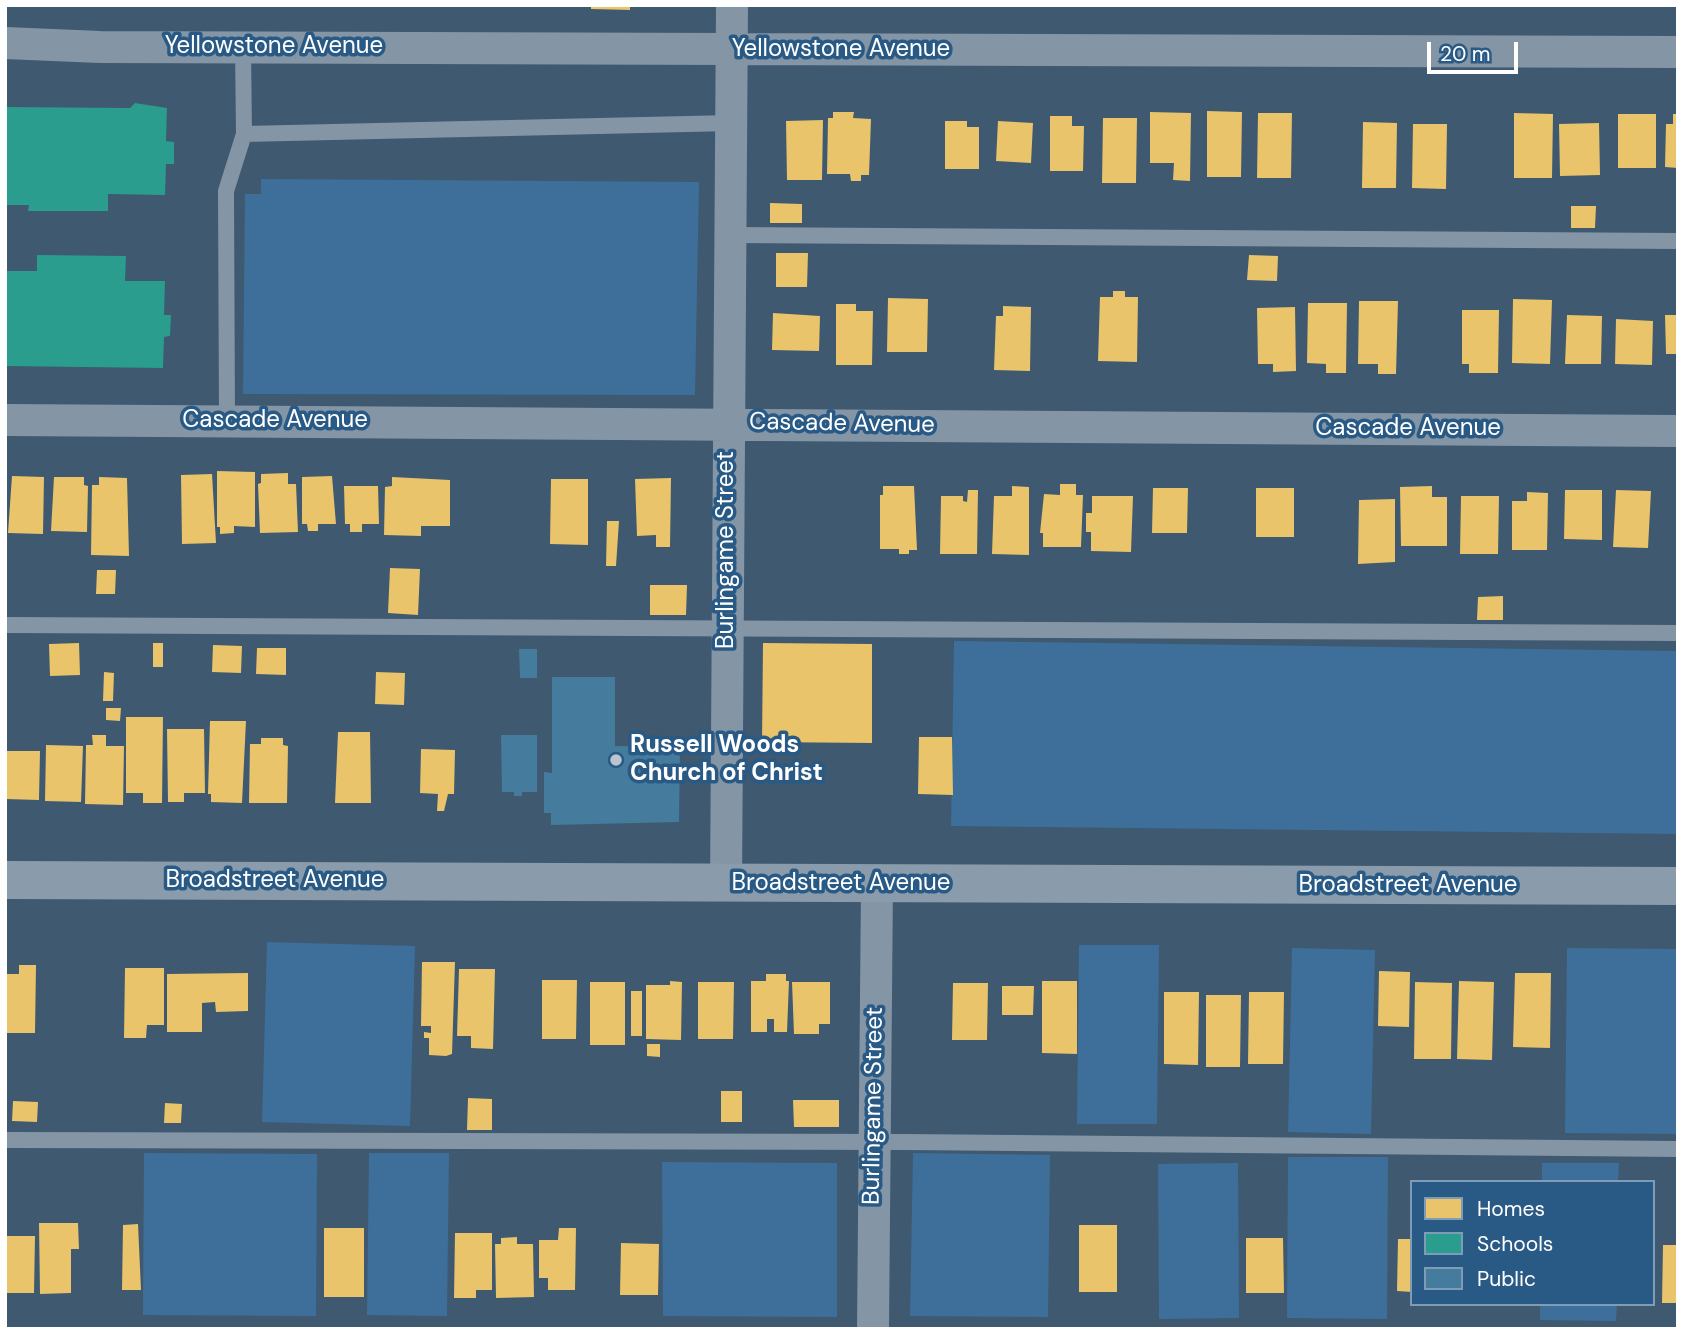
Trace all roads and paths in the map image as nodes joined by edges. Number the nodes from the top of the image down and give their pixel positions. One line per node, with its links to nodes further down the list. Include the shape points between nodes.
1 (732, 5): 4 (street, Burlingame Street)
2 (5, 43): 3 (street, Yellowstone Avenue)
3 (243, 47): 4 (street, Yellowstone Avenue); 7 (lane)
4 (732, 49): 5 (street, Yellowstone Avenue); 6 (street, Burlingame Street)
5 (1678, 52)
6 (732, 123): 7 (lane); 8 (street, Burlingame Street)
7 (244, 134): 11 (lane, via 226,191)
8 (730, 235): 9 (lane); 12 (street, Burlingame Street)
9 (1678, 242)
10 (5, 420): 11 (street, Cascade Avenue)
11 (227, 421): 12 (street, Cascade Avenue)
12 (727, 423): 13 (street, Cascade Avenue); 15 (street, Burlingame Street)
13 (1678, 431)
14 (5, 625): 15 (lane)
15 (727, 628): 16 (lane); 18 (street, Burlingame Street)
16 (1678, 634)
17 (5, 880): 18 (street, Broadstreet Avenue)
18 (726, 884): 19 (street, Broadstreet Avenue)
19 (877, 884): 20 (street, Broadstreet Avenue); 22 (street, Burlingame Street)
20 (1678, 886)
21 (5, 1140): 22 (lane)
22 (874, 1142): 23 (lane); 24 (street, Burlingame Street)
23 (1678, 1149)
24 (873, 1329)

